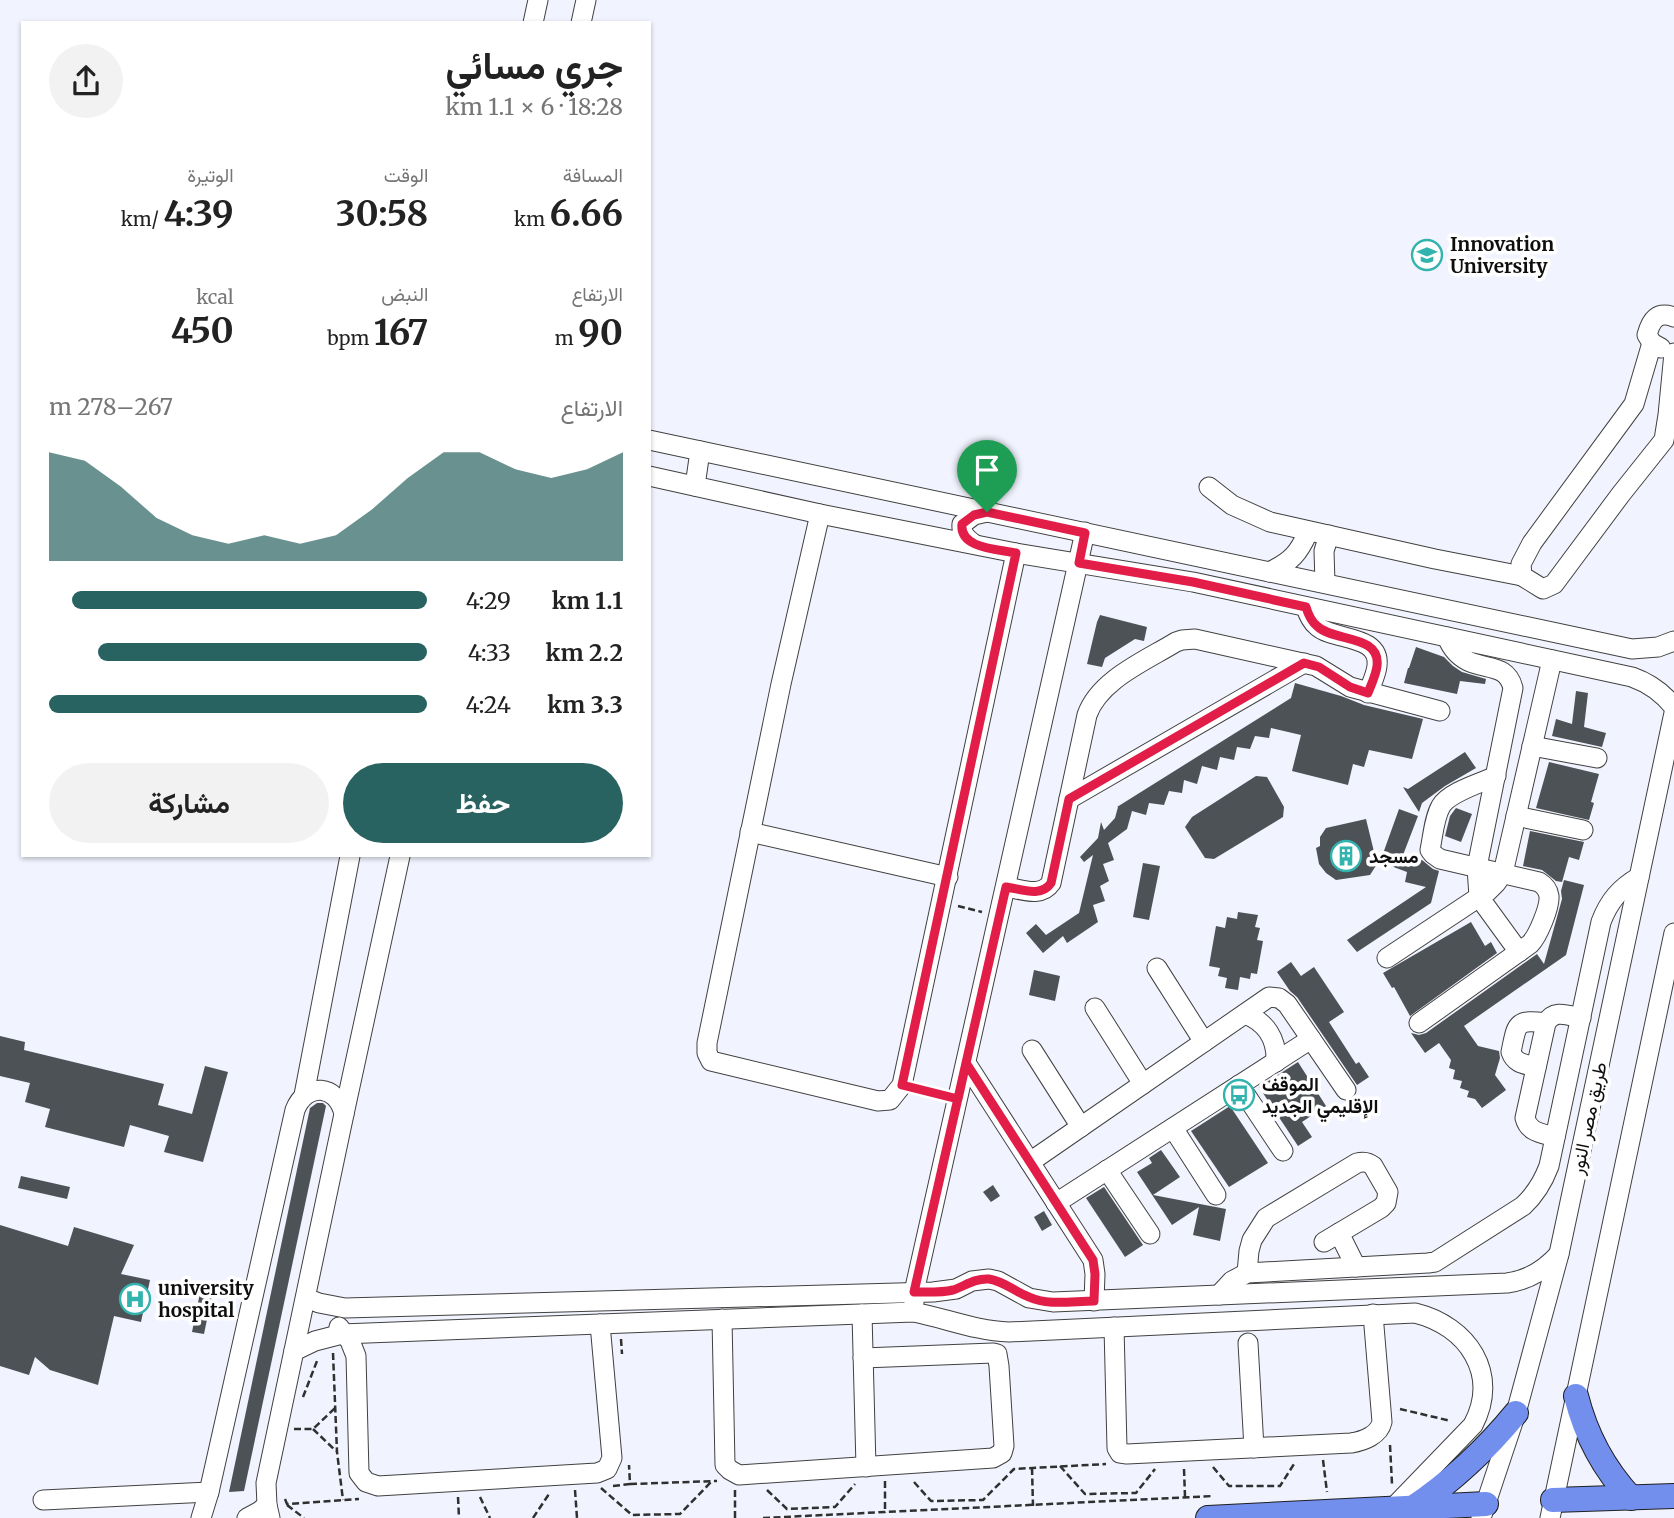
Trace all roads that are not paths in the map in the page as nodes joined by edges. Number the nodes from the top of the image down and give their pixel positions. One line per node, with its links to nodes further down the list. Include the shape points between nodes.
1 (538, 0): 3 (street)
2 (586, 0): 4 (street)
3 (533, 21)
4 (581, 21)
5 (1674, 317): 6 (street, via 1659,316 1650,322 1647,335)
6 (1652, 343): 7 (street); 24 (street, via 1634,404 1532,543 1521,564)
7 (1674, 350): 24 (street, via 1664,440 1554,584 1544,589)
8 (651, 440): 9 (street)
9 (701, 451): 11 (street); 13 (street)
10 (651, 476): 11 (street)
11 (695, 486): 15 (street)
12 (1209, 487): 17 (street, via 1232,505 1270,522)
13 (900, 493): 14 (street); 16 (street, via 913,510 909,520)
14 (987, 512): 18 (street); 20 (street, via 962,524 964,537)
15 (820, 514): 16 (street); 41 (street)
16 (892, 528): 20 (street)
17 (1308, 531): 19 (street); 23 (street, via 1293,558)
18 (1085, 533): 22 (street); 23 (street)
19 (1329, 535): 24 (street); 25 (street, via 1324,551)
20 (974, 544): 21 (street)
21 (1016, 553): 22 (street); 46 (street)
22 (1079, 563): 26 (street); 48 (street)
23 (1269, 572): 25 (street)
24 (1522, 576)
25 (1325, 583): 28 (street, via 1632,649)
26 (1306, 607): 27 (street); 31 (street, via 1323,631 1364,643 1374,651 1378,662)
27 (1447, 637): 29 (street); 37 (street, via 1461,657 1503,672 1511,682 1513,694)
28 (1674, 641)
29 (1552, 660): 32 (street, via 1641,680); 35 (street)
30 (1304, 663): 31 (street); 38 (street); 38 (street, via 1202,640 1176,642 1112,681 1093,700)
31 (1368, 693): 33 (street)
32 (1674, 707)
33 (1440, 711)
34 (1674, 713): 47 (street, طريق مصر النور)
35 (1532, 746): 36 (street); 39 (street)
36 (1597, 758)
37 (1496, 776): 44 (street); 44 (street, via 1444,802 1430,850 1440,859)
38 (1069, 799): 48 (street, via 1049,887 1035,892)
39 (1516, 816): 40 (street); 45 (street)
40 (1583, 830)
41 (750, 832): 46 (street); 46 (street, via 707,1043 711,1062 878,1101 890,1100 902,1085)
42 (349, 857): 68 (street)
43 (400, 857): 69 (street)
44 (1477, 867): 45 (street); 49 (street)
45 (1503, 873): 49 (street); 51 (street, via 1539,882 1548,893 1539,931)
46 (948, 877)
47 (1640, 877): 56 (street, via 1620,890 1606,910); 79 (street, طريق مصر النور)
48 (1006, 887): 63 (street)
49 (1479, 897): 51 (street); 52 (street)
50 (1674, 933): 97 (street)
51 (1519, 952): 57 (street)
52 (1387, 958)
53 (1157, 968): 60 (street)
54 (1094, 1008): 65 (street)
55 (1245, 1014): 59 (street, via 1269,998 1279,998); 60 (street); 62 (street, via 1267,1029 1275,1044)
56 (1581, 1018): 58 (street, via 1558,1014); 72 (street)
57 (1419, 1023)
58 (1546, 1023): 64 (street); 64 (street, via 1521,1023 1513,1040 1513,1058)
59 (1311, 1040): 62 (street); 67 (street)
60 (1204, 1042): 65 (street)
61 (1032, 1050): 70 (street)
62 (1276, 1062): 66 (street)
63 (966, 1063): 74 (street); 82 (street)
64 (1536, 1067): 72 (street, via 1526,1122 1534,1132)
65 (1143, 1084): 70 (street)
66 (1239, 1085): 71 (street); 73 (street)
67 (1346, 1090)
68 (304, 1095): 69 (street, via 321,1090 330,1093); 106 (street, via 295,1110)
69 (344, 1114): 84 (street)
70 (1081, 1127): 74 (street)
71 (1173, 1128): 75 (street); 76 (street)
72 (1555, 1137): 80 (street, via 1545,1178 1523,1206 1435,1262)
73 (1283, 1151)
74 (1030, 1163): 77 (street)
75 (1107, 1170): 77 (street); 78 (street)
76 (1216, 1195)
77 (1056, 1203): 85 (street, via 1093,1260)
78 (1150, 1234)
79 (1559, 1254): 83 (street, via 1535,1274 1507,1283); 98 (street, طريق مصر النور)
80 (1356, 1267): 81 (street); 81 (street, via 1332,1237 1386,1202 1388,1192 1367,1162 1357,1163 1266,1218 1252,1240)
81 (1247, 1273): 83 (street)
82 (914, 1292): 85 (street, via 946,1291 989,1279 1041,1301); 86 (street); 87 (street)
83 (1219, 1296): 85 (street)
84 (306, 1298): 86 (street); 95 (street)
85 (1094, 1301)
86 (345, 1308): 93 (street, via 338,1319)
87 (913, 1312): 88 (street); 92 (street, via 998,1332)
88 (862, 1314): 90 (street); 96 (street)
89 (1373, 1314): 92 (street); 99 (street, via 1380,1429 1357,1442); 104 (street, via 1415,1313 1452,1328 1476,1359 1483,1385 1481,1408 1473,1425)
90 (722, 1319): 91 (street); 100 (street, via 725,1465 740,1475)
91 (600, 1324): 93 (street); 93 (street, via 612,1458 607,1469 378,1486 359,1473 356,1356)
92 (1114, 1327): 99 (street, via 1120,1453)
93 (342, 1334): 95 (street)
94 (1248, 1343): 99 (street)
95 (295, 1351): 108 (street, via 266,1483)
96 (863, 1358): 100 (street); 100 (street, via 997,1354 1004,1446 993,1458)
97 (1576, 1396): 102 (main road, via 1596,1451); 105 (street)
98 (1516, 1413): 104 (main road, via 1468,1466 1430,1496); 107 (street, طريق مصر النور)
99 (1254, 1448)
100 (864, 1472)
101 (1674, 1496): 102 (main road)
102 (1631, 1498): 105 (main road)
103 (43, 1500): 106 (street)
104 (1398, 1502): 107 (main road); 110 (main road)
105 (1551, 1509)
106 (208, 1510)
107 (1483, 1511)
108 (268, 1512): 109 (street)
109 (247, 1518)
110 (1208, 1518)

